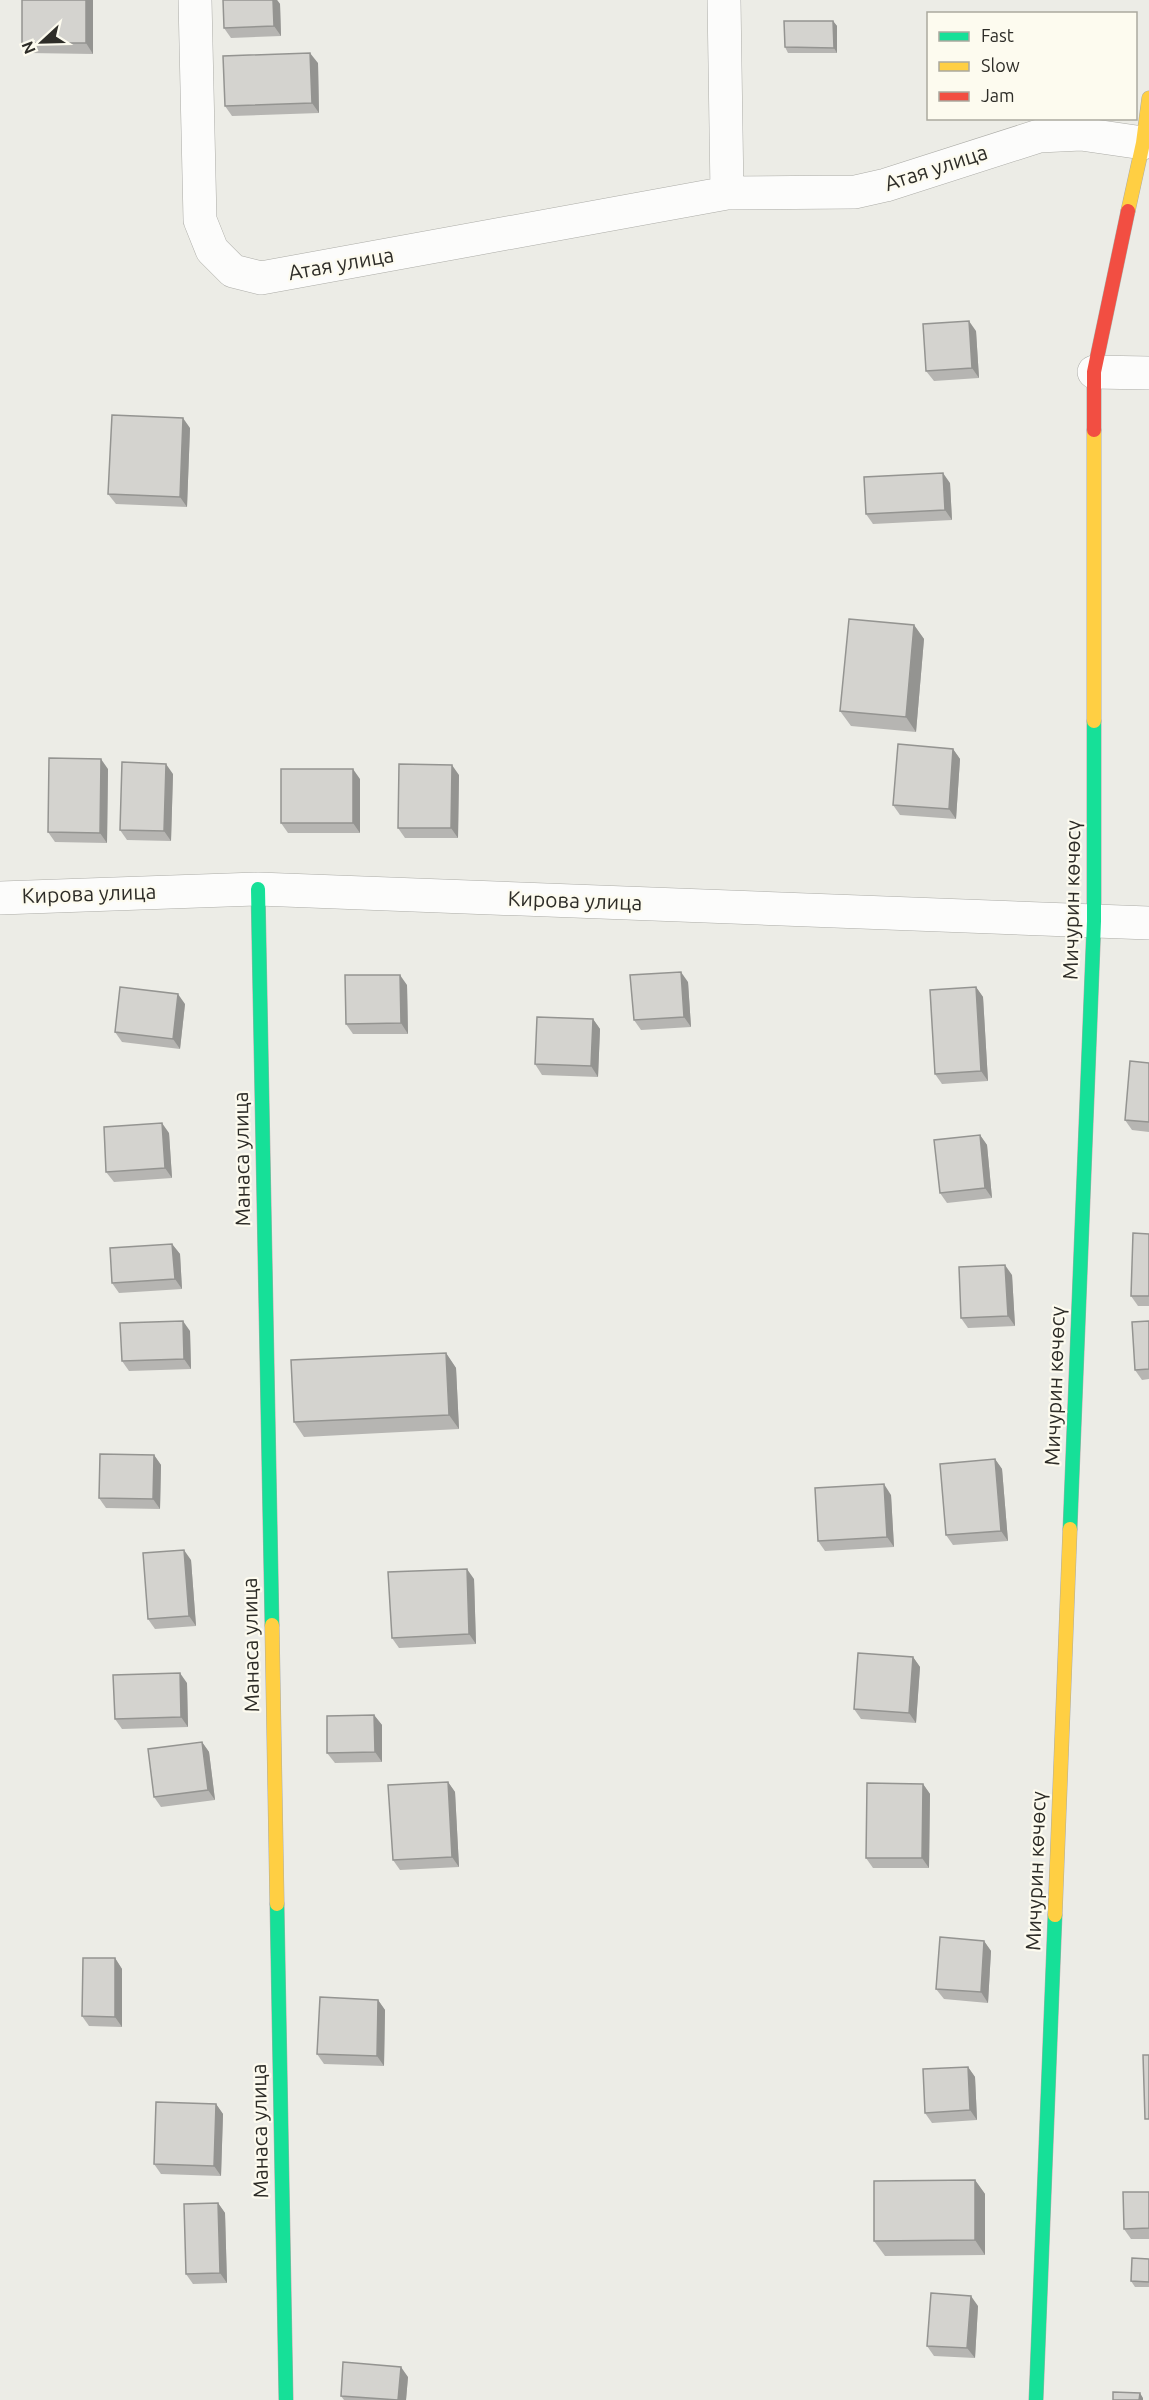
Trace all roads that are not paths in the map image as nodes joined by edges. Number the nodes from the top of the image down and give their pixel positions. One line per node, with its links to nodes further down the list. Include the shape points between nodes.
1 (195, 0): 5 (street, Атая улица, via 200,220 212,250 233,271 261,278)
2 (724, 0): 5 (street)
3 (1149, 98): 4 (street)
4 (1143, 142): 5 (street, Атая улица, via 1081,134 1039,136 855,192); 6 (street)
5 (727, 193)
6 (1094, 372): 7 (street); 10 (street, Мичурин көчөсү)
7 (1149, 373)
8 (258, 889): 9 (street, Кирова улица); 10 (street, Кирова улица); 12 (street, Манаса улица)
9 (0, 898)
10 (1094, 921): 11 (street, Кирова улица); 13 (street, Мичурин көчөсү)
11 (1149, 923)
12 (286, 2400)
13 (1036, 2400)

